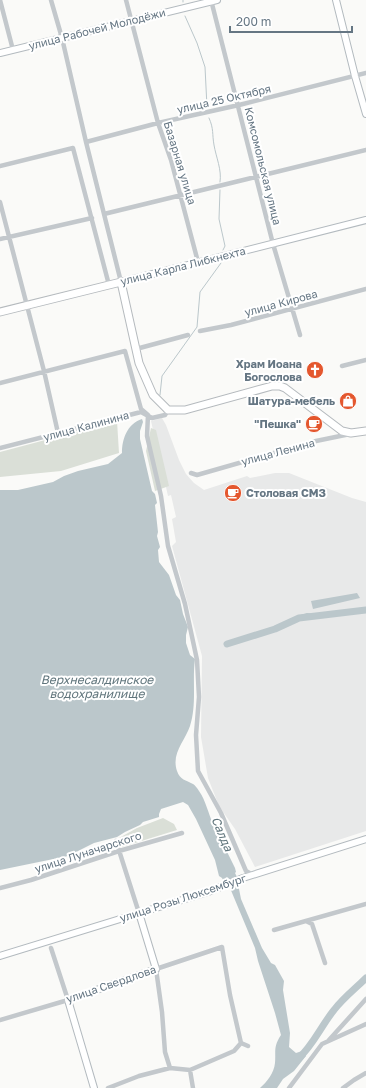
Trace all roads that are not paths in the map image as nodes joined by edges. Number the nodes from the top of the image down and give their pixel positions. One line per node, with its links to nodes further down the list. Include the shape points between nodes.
1 (0, 0): 8 (street)
2 (51, 0): 7 (street)
3 (126, 0): 6 (street, Базарная улица)
4 (213, 0): 6 (street, улица Рабочей Молодёжи); 12 (street, Комсомольская улица)
5 (336, 0): 11 (street)
6 (132, 20): 7 (street, улица Рабочей Молодёжи); 14 (street, Базарная улица)
7 (62, 38): 8 (street, улица Рабочей Молодёжи); 15 (street)
8 (13, 50): 9 (street, улица Рабочей Молодёжи)
9 (0, 53)
10 (366, 73): 11 (street, улица 25 Октября)
11 (355, 76): 12 (street, улица 25 Октября); 13 (street)
12 (239, 105): 14 (street, улица 25 Октября); 18 (street, Комсомольская улица)
13 (366, 114)
14 (158, 124): 15 (street, улица 25 Октября); 19 (street, Базарная улица)
15 (86, 142): 21 (street)
16 (366, 150): 18 (street)
17 (0, 166): 22 (street, via 73,148)
18 (256, 177): 19 (street); 26 (street, Комсомольская улица)
19 (181, 196): 21 (street); 27 (street, Базарная улица)
20 (0, 202): 24 (street)
21 (104, 214): 28 (street)
22 (92, 218): 24 (street); 29 (street)
23 (366, 220): 26 (street, улица Карла Либкнехта)
24 (9, 237): 25 (street); 31 (street)
25 (0, 239)
26 (273, 244): 27 (street, улица Карла Либкнехта); 32 (street, Комсомольская улица)
27 (198, 262): 28 (street, улица Карла Либкнехта)
28 (121, 282): 29 (main road, улица Карла Либкнехта); 37 (main road)
29 (109, 285): 31 (main road, улица Карла Либкнехта)
30 (366, 290): 32 (street, улица Кирова)
31 (26, 305): 33 (main road, улица Карла Либкнехта); 40 (street)
32 (292, 310): 34 (street, улица Кирова); 36 (street, Комсомольская улица)
33 (0, 312)
34 (200, 331)
35 (188, 335): 37 (street)
36 (300, 335)
37 (136, 349): 42 (main road, via 139,363 153,395)
38 (366, 360): 39 (street)
39 (342, 366)
40 (44, 371): 41 (street); 43 (street, via 125,351 141,409); 45 (street)
41 (0, 383)
42 (168, 410): 43 (street, улица Калинина, via 165,415 152,418); 46 (main road, via 185,410 280,386 342,431)
43 (148, 415): 45 (street, улица Калинина, via 141,412); 53 (street, via 147,436 161,496 168,546 185,604 197,660 198,771 221,813 246,871)
44 (366, 431): 46 (main road, улица Ленина)
45 (58, 434): 47 (street, улица Калинина)
46 (351, 434): 48 (street, улица Ленина, via 197,475)
47 (0, 448)
48 (191, 473)
49 (182, 833): 52 (street, улица Луначарского)
50 (366, 839): 53 (street, улица Розы Люксембург)
51 (116, 841): 52 (street)
52 (119, 851): 54 (street, улица Луначарского); 56 (street)
53 (253, 875): 56 (street, улица Розы Люксембург)
54 (0, 888)
55 (366, 904): 57 (street)
56 (138, 913): 60 (street, улица Розы Люксембург); 62 (street)
57 (306, 921): 58 (street); 61 (street, via 312,924)
58 (274, 930)
59 (51, 948): 64 (street)
60 (0, 956)
61 (325, 962)
62 (156, 969): 64 (street, улица Свердлова); 68 (street, улица Свердлова, via 222,947); 70 (street, via 165,1052)
63 (366, 999): 67 (street)
64 (68, 1000): 65 (street, улица Свердлова); 73 (street)
65 (0, 1020)
66 (366, 1024): 67 (street)
67 (326, 1042): 76 (street, via 314,1053)
68 (241, 1044): 69 (street); 71 (street, via 234,1051)
69 (248, 1046)
70 (170, 1068): 71 (street); 74 (street)
71 (190, 1070): 75 (street)
72 (366, 1073): 77 (street)
73 (94, 1088)
74 (108, 1088)
75 (193, 1088)
76 (289, 1088)
77 (344, 1088)

